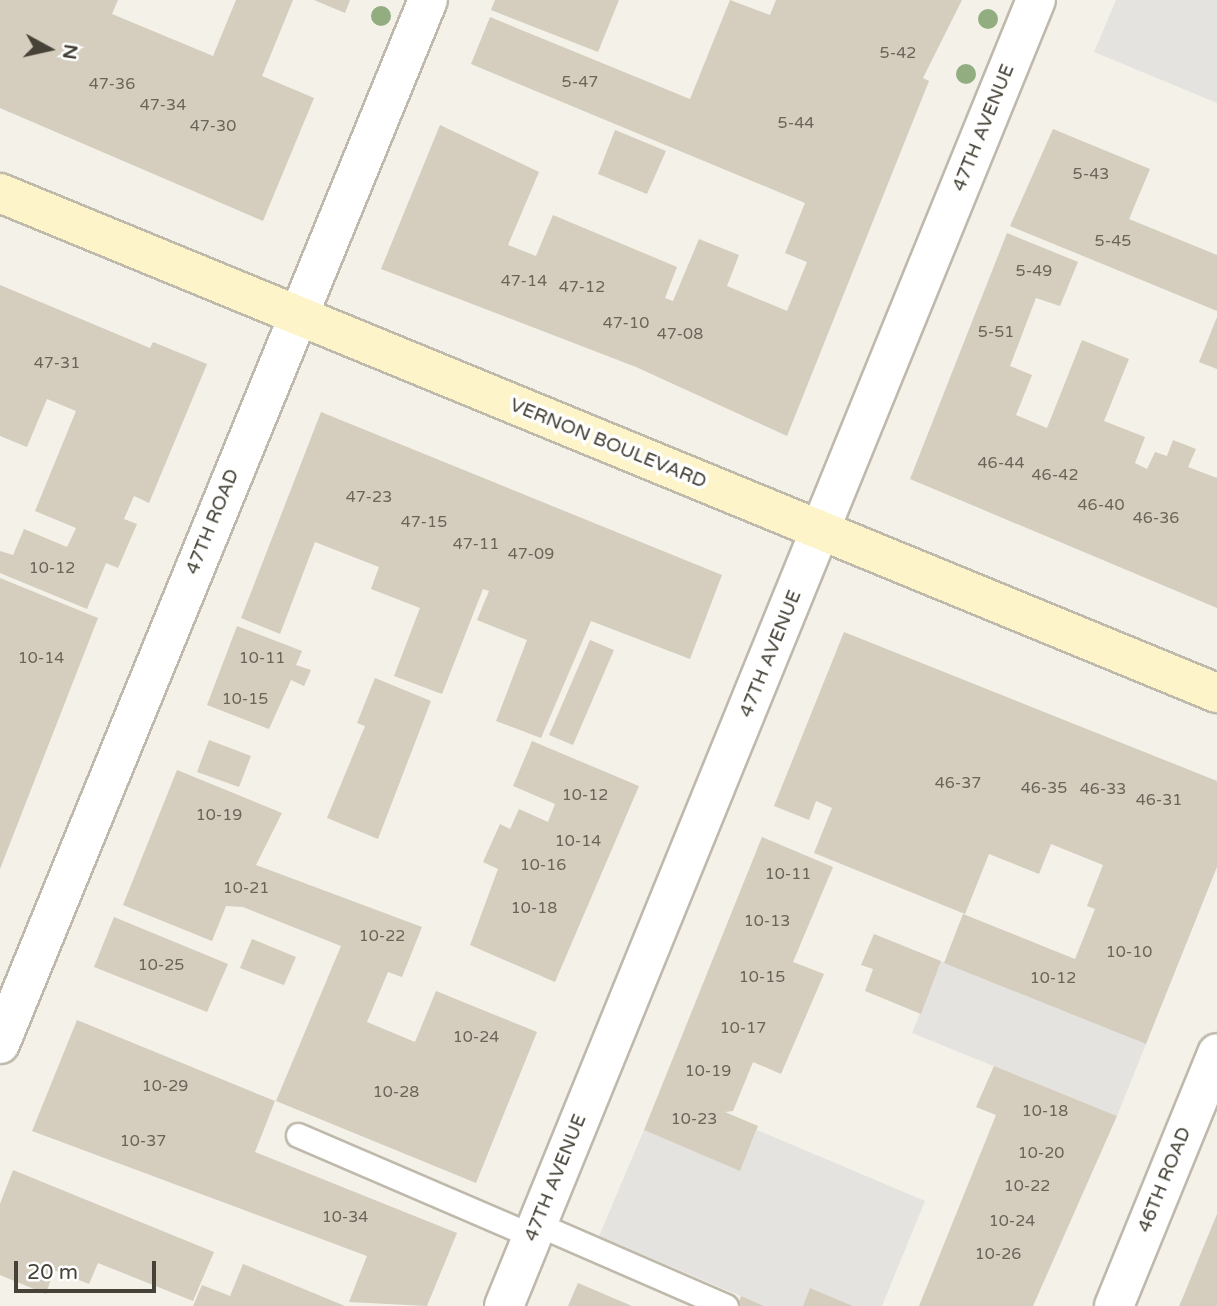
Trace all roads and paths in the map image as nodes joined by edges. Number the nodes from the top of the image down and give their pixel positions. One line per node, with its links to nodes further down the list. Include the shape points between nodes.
1 (428, 0): 4 (street, 47TH ROAD)
2 (1036, 0): 5 (street, 47TH AVENUE)
3 (0, 193): 4 (main road, VERNON BOULEVARD)
4 (297, 316): 5 (main road, VERNON BOULEVARD); 7 (street, 47TH ROAD)
5 (821, 530): 6 (main road, VERNON BOULEVARD); 10 (street, 47TH AVENUE)
6 (1217, 693)
7 (0, 1044)
8 (1217, 1053): 13 (street, 46TH ROAD)
9 (298, 1135): 10 (lane)
10 (535, 1230): 11 (street, 47TH AVENUE); 12 (lane)
11 (504, 1306)
12 (726, 1306)
13 (1114, 1306)

